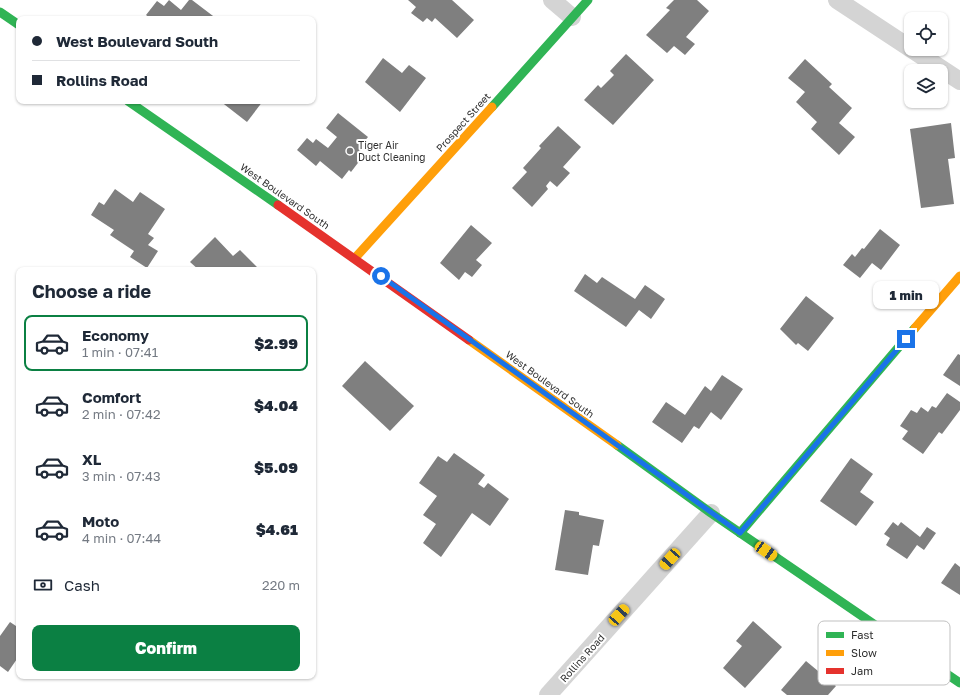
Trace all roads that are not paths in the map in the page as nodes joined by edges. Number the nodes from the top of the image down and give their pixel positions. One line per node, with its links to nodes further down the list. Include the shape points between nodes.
1 (552, 0): 5 (street)
2 (588, 0): 5 (main road, Prospect Street)
3 (837, 0): 7 (street)
4 (0, 12): 6 (main road)
5 (572, 17): 9 (main road, Prospect Street)
6 (16, 23)
7 (960, 81)
8 (132, 104): 9 (main road, West Boulevard South)
9 (355, 258): 11 (main road, West Boulevard South)
10 (959, 278): 12 (main road)
11 (711, 513): 12 (main road, West Boulevard South); 16 (street, Rollins Road)
12 (740, 533): 13 (main road, West Boulevard South)
13 (869, 621)
14 (950, 676): 15 (main road, West Boulevard South)
15 (960, 683)
16 (548, 695)

